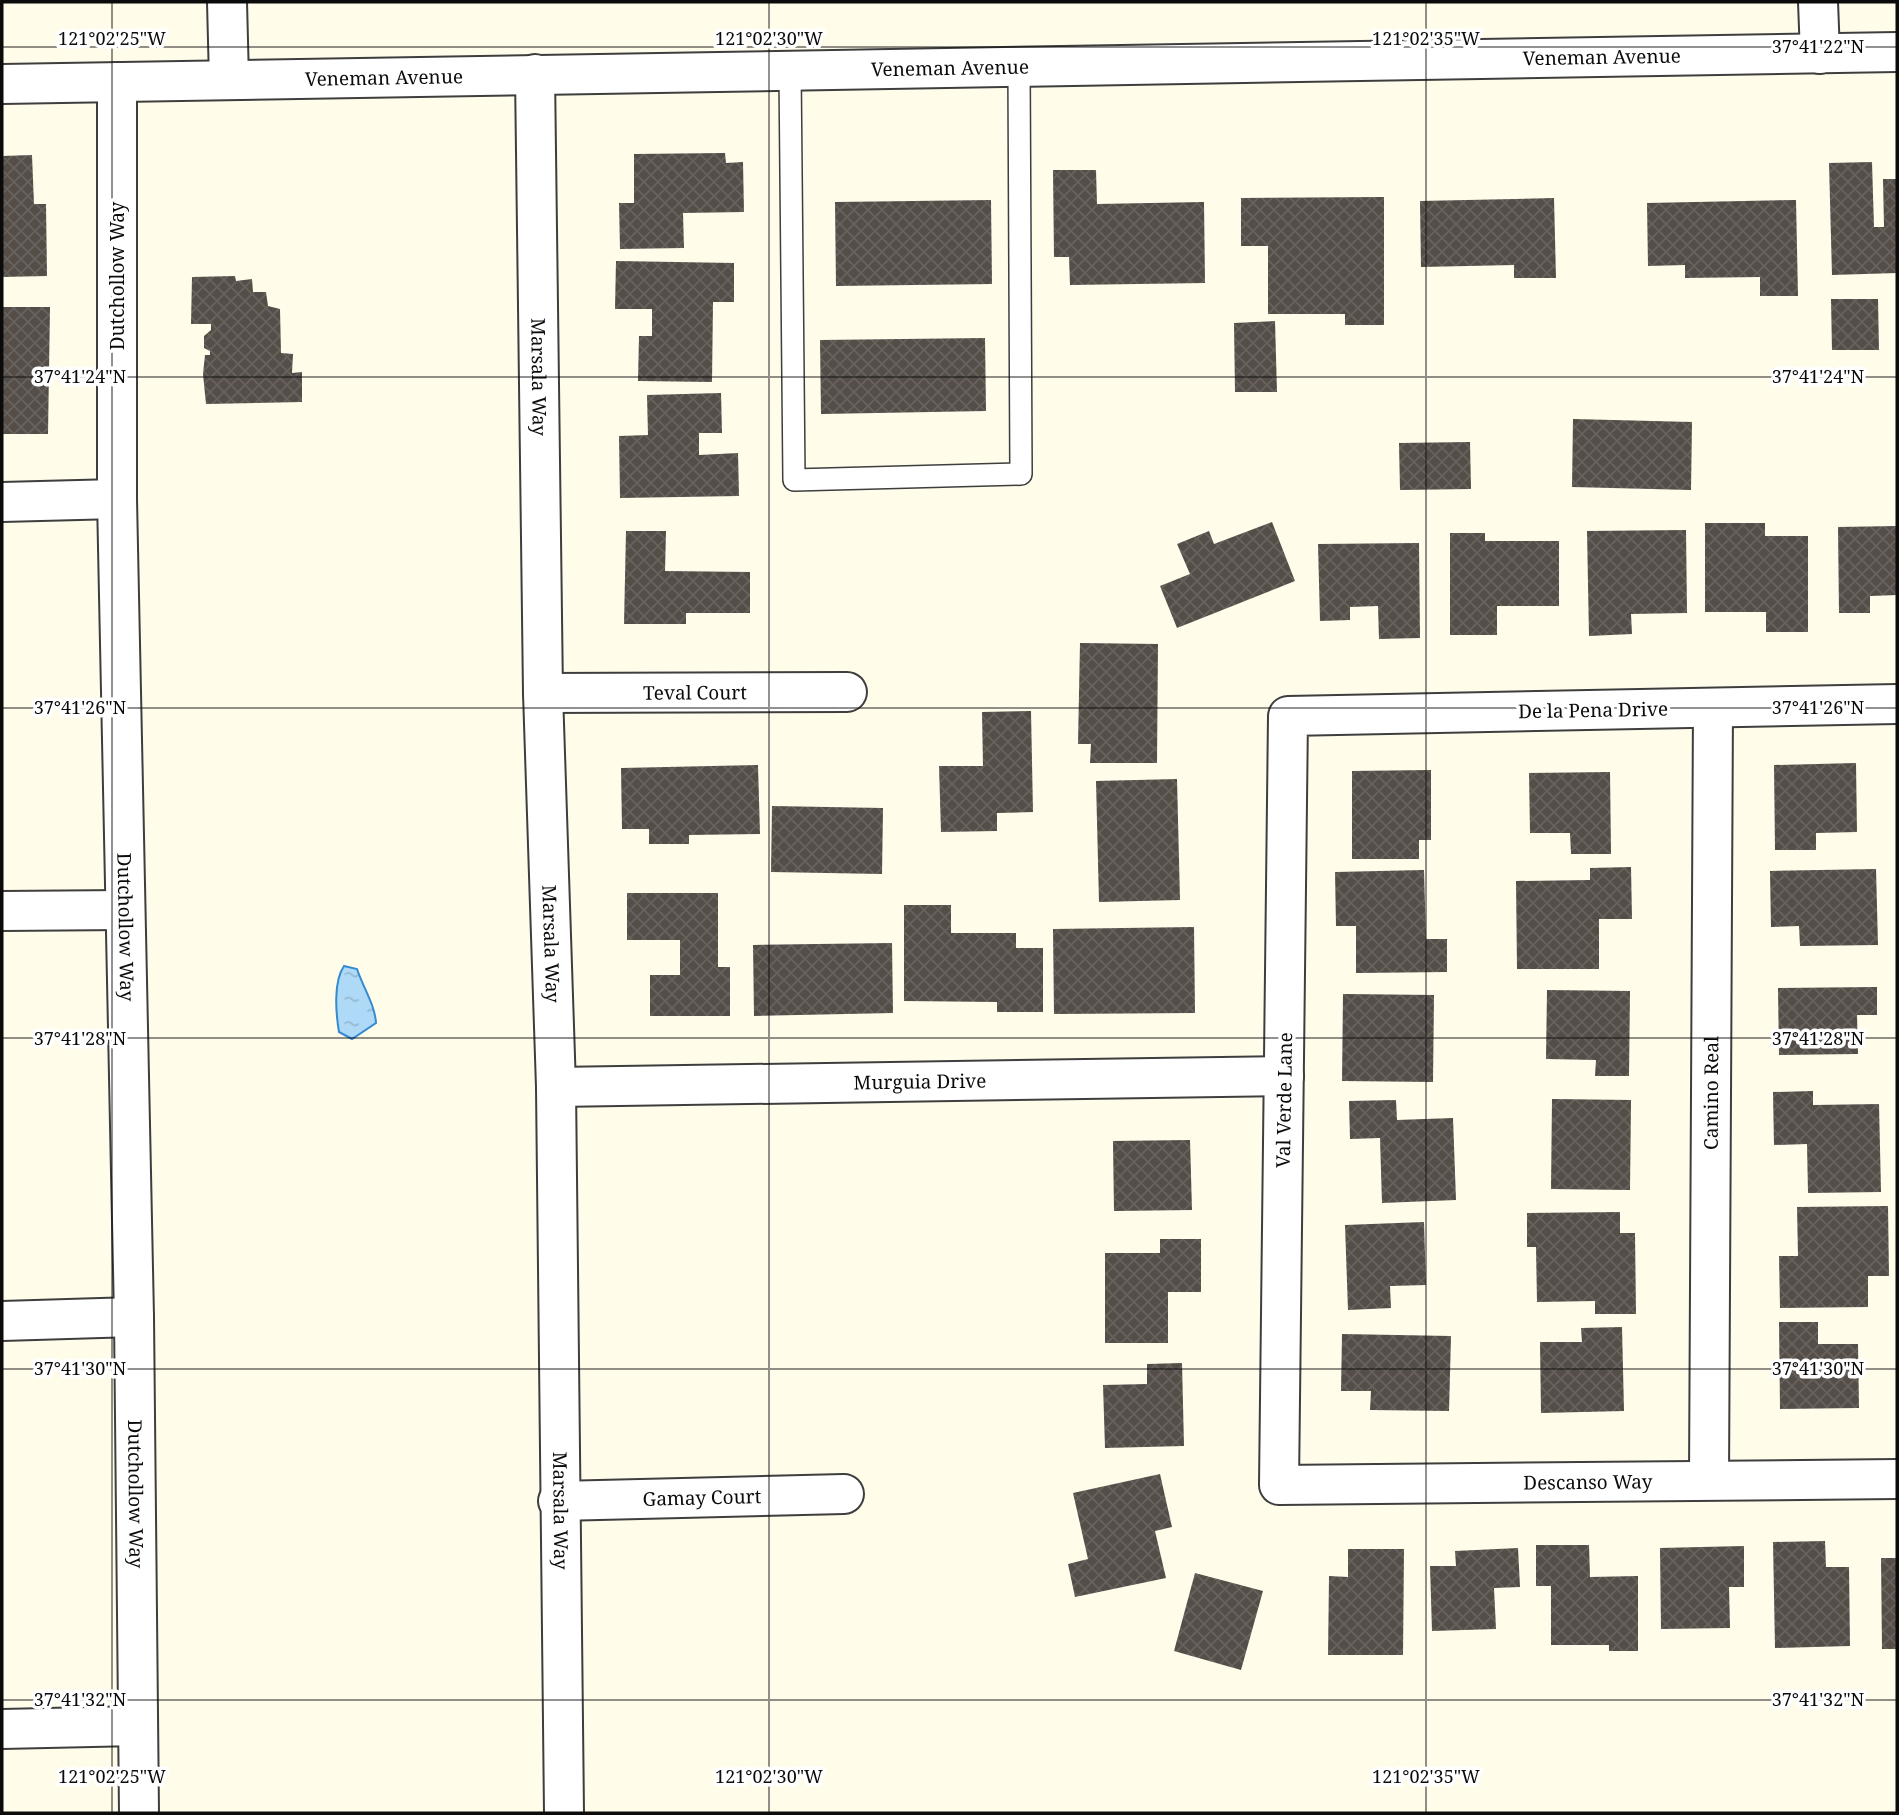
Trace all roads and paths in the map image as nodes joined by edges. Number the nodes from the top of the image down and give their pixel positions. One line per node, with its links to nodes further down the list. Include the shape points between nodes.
1 (227, 2): 8 (street)
2 (1818, 2): 4 (street)
3 (1897, 52): 4 (street, Veneman Avenue)
4 (1820, 54): 5 (street, Veneman Avenue)
5 (1019, 67): 6 (street, Veneman Avenue); 6 (lane, via 1021,474 794,480)
6 (790, 70): 7 (street, Veneman Avenue)
7 (535, 74): 8 (street, Veneman Avenue); 14 (street, Marsala Way)
8 (229, 80): 9 (street, Veneman Avenue)
9 (117, 82): 10 (street, Veneman Avenue); 11 (street, Dutchollow Way)
10 (2, 84)
11 (117, 499): 12 (street); 18 (street, Dutchollow Way)
12 (2, 502)
13 (848, 692): 14 (street, Teval Court)
14 (543, 693): 21 (street, Marsala Way)
15 (1897, 704): 16 (street, De la Pena Drive)
16 (1713, 708): 17 (street, De la Pena Drive); 25 (street, Camino Real)
17 (1288, 716): 20 (street, Val Verde Lane)
18 (124, 910): 19 (street); 22 (street, Dutchollow Way)
19 (2, 911)
20 (1284, 1076): 21 (street, Murguia Drive); 26 (street, Val Verde Lane)
21 (556, 1087): 28 (street, Marsala Way)
22 (134, 1317): 23 (street); 29 (street, Dutchollow Way)
23 (2, 1321)
24 (1897, 1479): 25 (street, Descanso Way)
25 (1709, 1480): 26 (street, Descanso Way)
26 (1279, 1485)
27 (844, 1493): 28 (street, Gamay Court)
28 (558, 1501): 32 (street, Marsala Way)
29 (137, 1726): 30 (street); 31 (street, Dutchollow Way)
30 (2, 1729)
31 (139, 1813)
32 (564, 1813)

